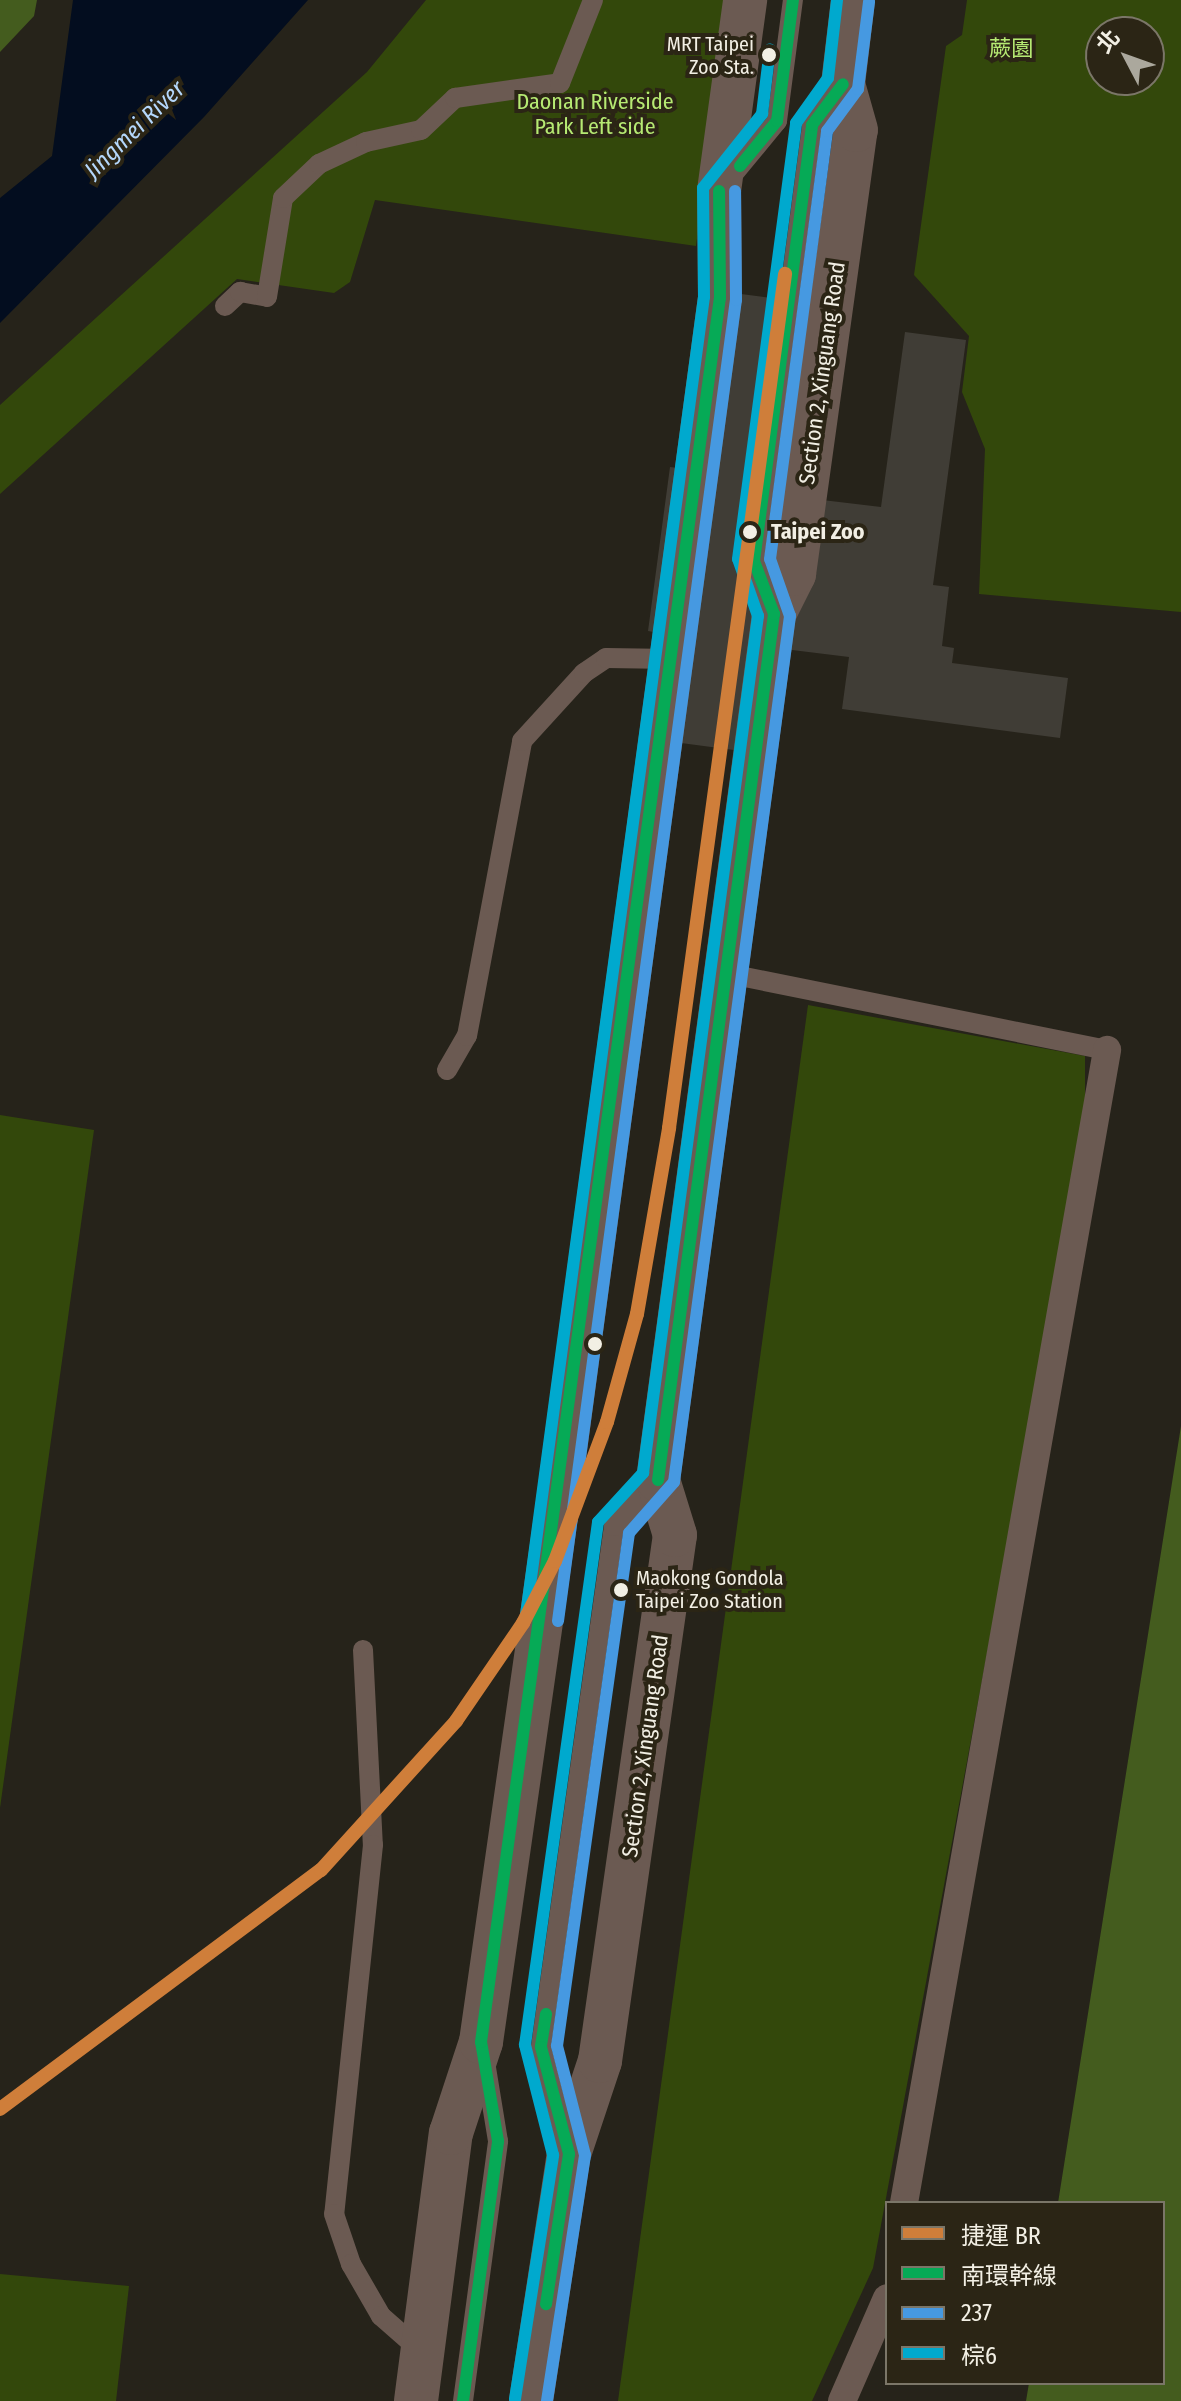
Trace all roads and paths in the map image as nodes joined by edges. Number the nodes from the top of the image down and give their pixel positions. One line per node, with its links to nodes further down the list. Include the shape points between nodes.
1 (593, 0): 6 (lane, via 560,83 455,98 421,130 340,152 283,198 267,297 240,292)
2 (745, 0): 5 (street)
3 (793, 0): 5 (lane, via 777,121)
4 (853, 0): 8 (street, Section 2, Xinguang Road, via 843,84 856,130 794,574 774,614)
5 (719, 191): 7 (street, via 720,298)
6 (225, 306)
7 (672, 659): 10 (lane, via 606,658 584,673 522,741 467,1036); 13 (street)
8 (725, 973): 9 (lane); 11 (street, Section 2, Xinguang Road)
9 (1107, 1050): 15 (street)
10 (447, 1070)
11 (658, 1480): 14 (street, Section 2, Xinguang Road, via 675,1535 600,2061); 14 (lane, via 614,1526 541,2047)
12 (363, 1650): 17 (lane, via 373,1845 334,2214 351,2264 381,2316)
13 (481, 2042): 17 (street, via 451,2133); 19 (lane, via 498,2141)
14 (569, 2154): 20 (street, Section 2, Xinguang Road)
15 (904, 2201)
16 (885, 2303): 21 (street)
17 (422, 2352): 18 (street)
18 (416, 2401)
19 (463, 2401)
20 (531, 2401)
21 (842, 2401)

